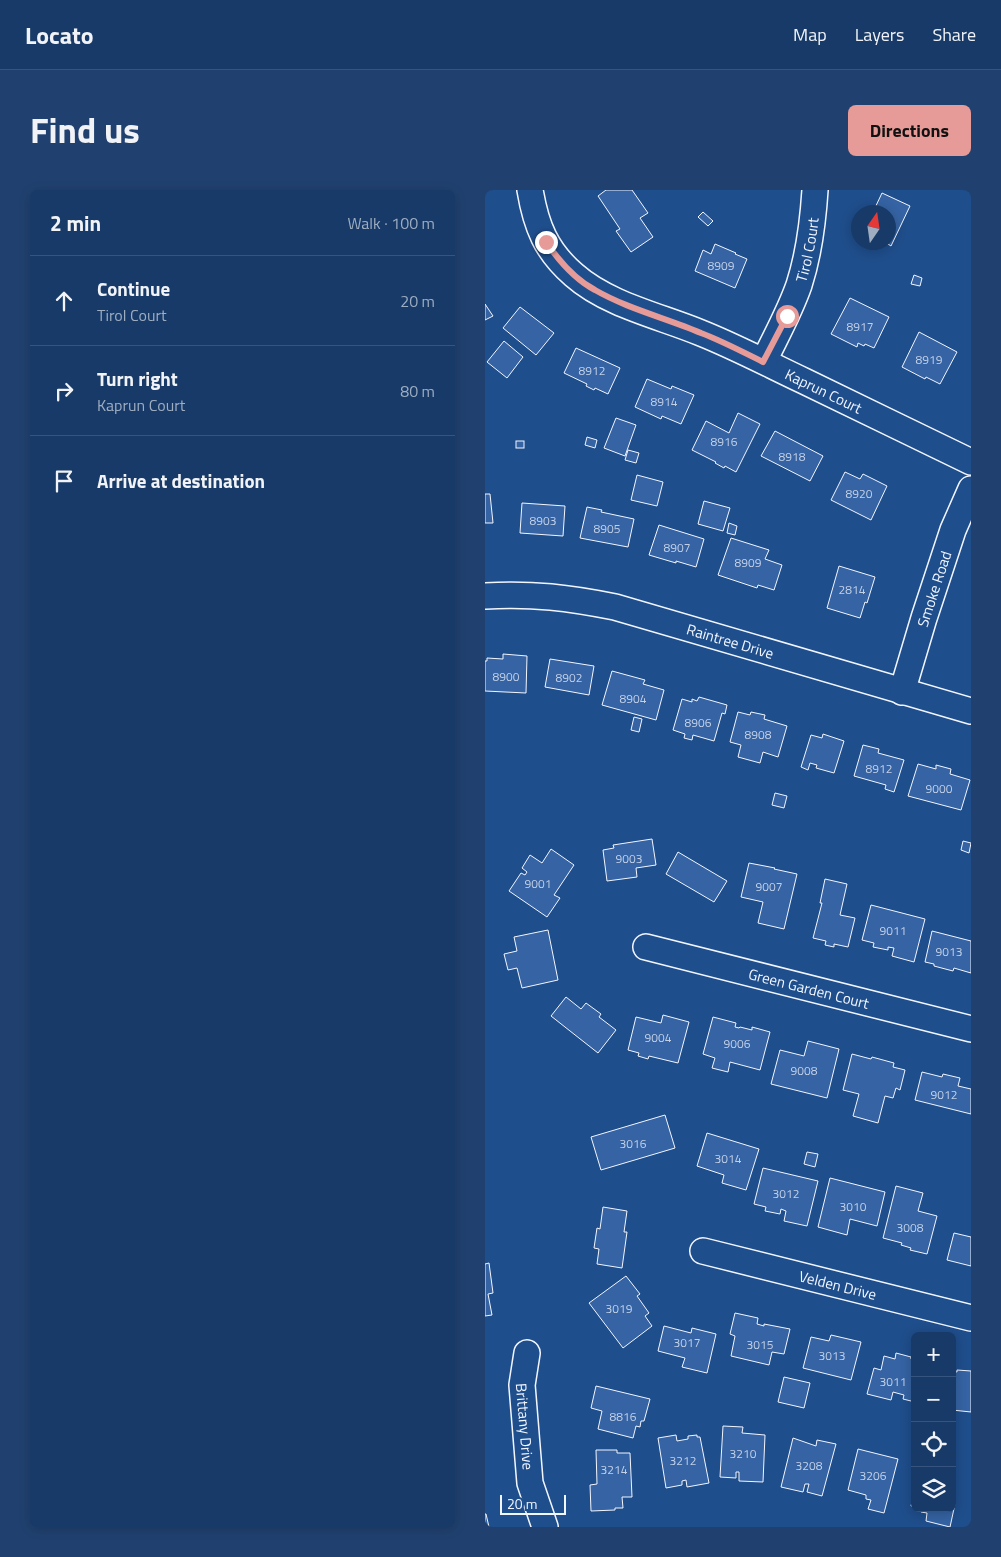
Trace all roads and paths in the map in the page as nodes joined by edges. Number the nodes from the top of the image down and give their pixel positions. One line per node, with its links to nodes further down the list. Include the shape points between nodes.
1 (531, 190): 3 (street, Kaprun Court, via 534,214 546,242 558,260 593,290 702,333)
2 (815, 190): 3 (street, Tirol Court, via 806,260 799,284 787,316)
3 (763, 362): 4 (street, Kaprun Court)
4 (971, 462)
5 (971, 489): 7 (street, Smoke Road, via 953,530)
6 (485, 596): 7 (street, Raintree Drive, via 542,595 615,608)
7 (902, 692): 8 (street, Raintree Drive)
8 (971, 711)
9 (646, 947): 10 (street, Green Garden Court)
10 (971, 1029)
11 (703, 1251): 12 (street, Velden Drive)
12 (971, 1318)
13 (527, 1353): 14 (street, Brittany Drive, via 522,1385 530,1482)
14 (545, 1527)

